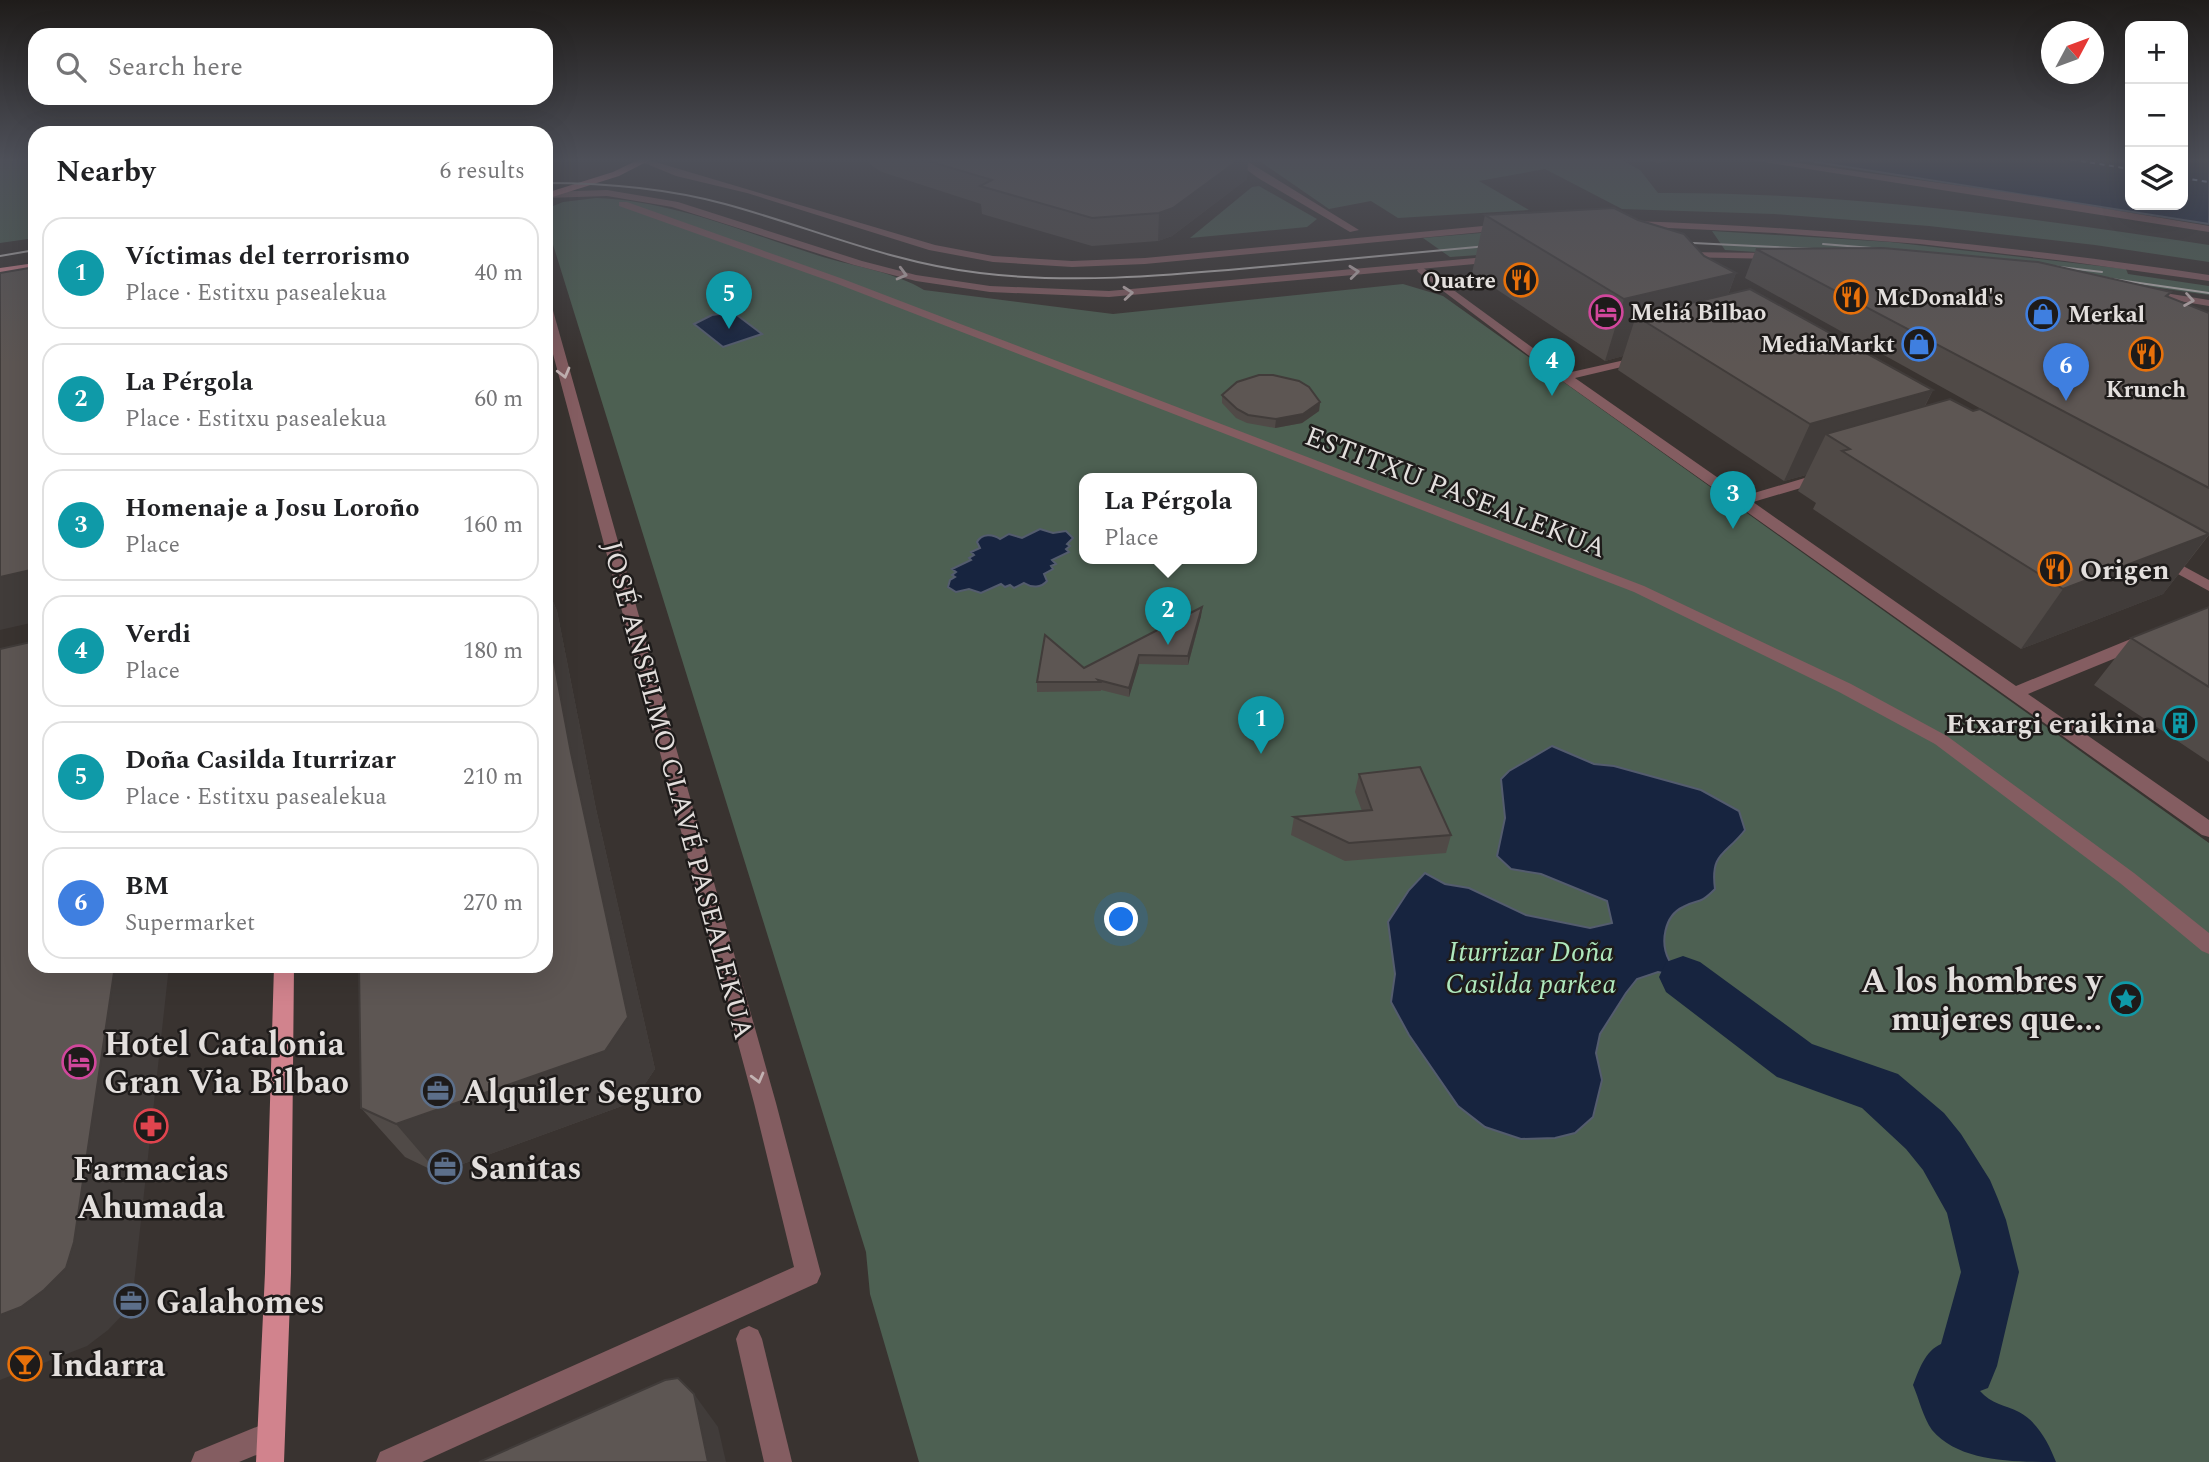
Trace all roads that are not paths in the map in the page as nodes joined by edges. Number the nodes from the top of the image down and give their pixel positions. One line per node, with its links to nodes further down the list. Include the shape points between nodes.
1 (686, 226): 29 (street, ESTITXU PASEALEKUA, via 1639,589 1706,620 1941,740)
2 (743, 226): 10 (street, one-way to 10, via 916,278 990,289 1109,294)
3 (862, 226): 5 (street, via 933,248 993,259 1072,264)
4 (1348, 226): 7 (street)
5 (1508, 226)
6 (1698, 226): 15 (street, via 1984,247)
7 (1354, 230)
8 (1660, 254): 9 (street)
9 (1793, 257)
10 (1510, 258)
11 (28, 267): 13 (main road)
12 (1422, 270): 21 (street)
13 (0, 271)
14 (28, 278): 16 (main road)
15 (2209, 278)
16 (0, 283)
17 (2134, 292): 18 (street, one-way to 18)
18 (2209, 303)
19 (553, 332): 34 (street, JOSÉ ANSELMO CLAVÉ PASEALEKUA, one-way to 34, via 808,1274)
20 (1656, 355): 21 (street)
21 (1565, 377): 23 (street)
22 (1836, 473): 23 (street)
23 (1742, 501): 27 (street)
24 (2148, 551): 25 (street)
25 (2209, 586)
26 (2160, 633): 27 (street)
27 (2014, 693): 28 (street)
28 (2209, 830)
29 (2209, 945)
30 (284, 973): 32 (main road)
31 (749, 1339): 35 (street)
32 (270, 1448): 33 (street)
33 (205, 1462)
34 (390, 1462)
35 (778, 1462)

